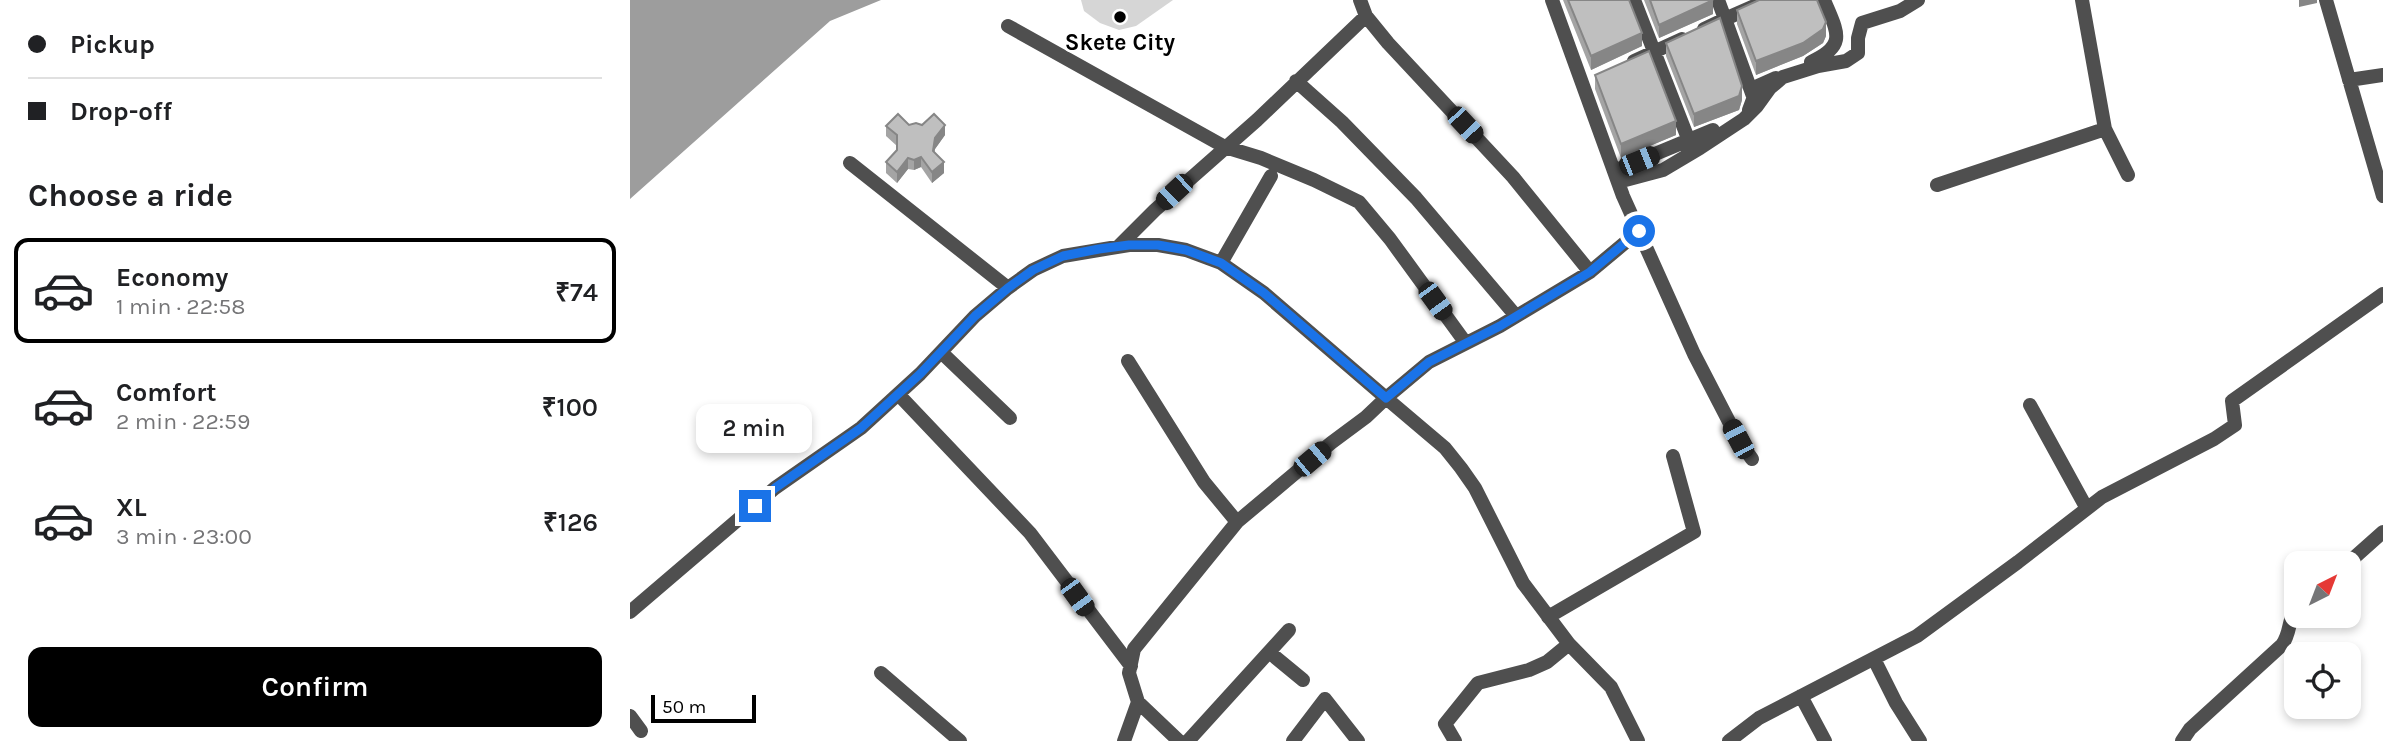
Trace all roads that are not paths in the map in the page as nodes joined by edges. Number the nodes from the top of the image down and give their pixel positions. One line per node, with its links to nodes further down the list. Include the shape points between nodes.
1 (1552, 0): 24 (street, via 1589,82)
2 (1634, 0): 12 (street)
3 (1718, 0): 10 (street)
4 (1768, 0): 10 (street)
5 (1825, 0): 17 (street, via 1835,28 1835,45 1828,54 1758,86)
6 (1919, 0): 24 (street, via 1862,23 1858,53 1846,61 1783,77 1744,119 1663,170)
7 (2082, 0): 18 (street)
8 (2326, 0): 15 (street)
9 (1363, 5): 16 (street); 30 (street, via 1397,52 1513,177)
10 (1725, 19): 12 (street); 17 (street)
11 (1008, 26): 20 (street)
12 (1654, 52): 13 (street); 19 (street)
13 (1618, 68)
14 (2383, 75): 15 (street)
15 (2349, 80): 26 (street)
16 (1296, 81): 20 (street); 33 (street, via 1416,198)
17 (1753, 96): 19 (street, via 1750,110)
18 (2105, 129): 22 (street); 25 (street)
19 (1689, 141): 24 (street)
20 (1225, 147): 28 (street); 34 (street, via 1293,171 1359,202)
21 (850, 163): 31 (street)
22 (2128, 175)
23 (1271, 176): 29 (street)
24 (1616, 176): 27 (street)
25 (1937, 185)
26 (2383, 196)
27 (1639, 231): 30 (street); 42 (street, via 1695,354)
28 (1119, 246): 29 (street, via 1158,245); 31 (street, via 1063,256)
29 (1221, 263): 38 (street, via 1264,293)
30 (1590, 272): 33 (street)
31 (1008, 288): 35 (street)
32 (2383, 294): 43 (street, via 2232,401 2235,425)
33 (1516, 316): 34 (street)
34 (1465, 342): 38 (street, via 1429,362)
35 (942, 352): 37 (street); 40 (street)
36 (1128, 361): 44 (street, via 1204,482)
37 (898, 394): 47 (street, via 861,428 775,488); 54 (street, via 1030,533)
38 (1386, 398): 44 (street); 48 (street, via 1461,468 1523,583)
39 (2030, 405): 43 (street)
40 (1010, 418)
41 (1673, 456): 48 (street, via 1694,532)
42 (1752, 459)
43 (2086, 507): 53 (street, via 1917,636)
44 (1237, 522): 54 (street, via 1134,649)
45 (2383, 532): 46 (street)
46 (2361, 552)
47 (630, 612)
48 (1548, 617): 51 (street)
49 (2289, 628): 72 (street, via 2282,645)
50 (1289, 631): 52 (street)
51 (1569, 644): 67 (street, via 1529,670 1478,683 1445,724); 68 (street, via 1611,687)
52 (1269, 652): 56 (street); 64 (street)
53 (1874, 659): 57 (street); 71 (street)
54 (1131, 666): 58 (street)
55 (881, 673): 61 (street)
56 (1303, 680)
57 (1801, 696): 69 (street, via 1759,718); 70 (street)
58 (1138, 702): 62 (street); 63 (street)
59 (630, 716): 60 (street)
60 (641, 731)
61 (960, 741)
62 (1124, 741)
63 (1179, 741)
64 (1188, 741)
65 (1293, 741): 66 (street, via 1325,699)
66 (1358, 741)
67 (1455, 741)
68 (1638, 741)
69 (1729, 741)
70 (1825, 741)
71 (1920, 741)
72 (2182, 741)

